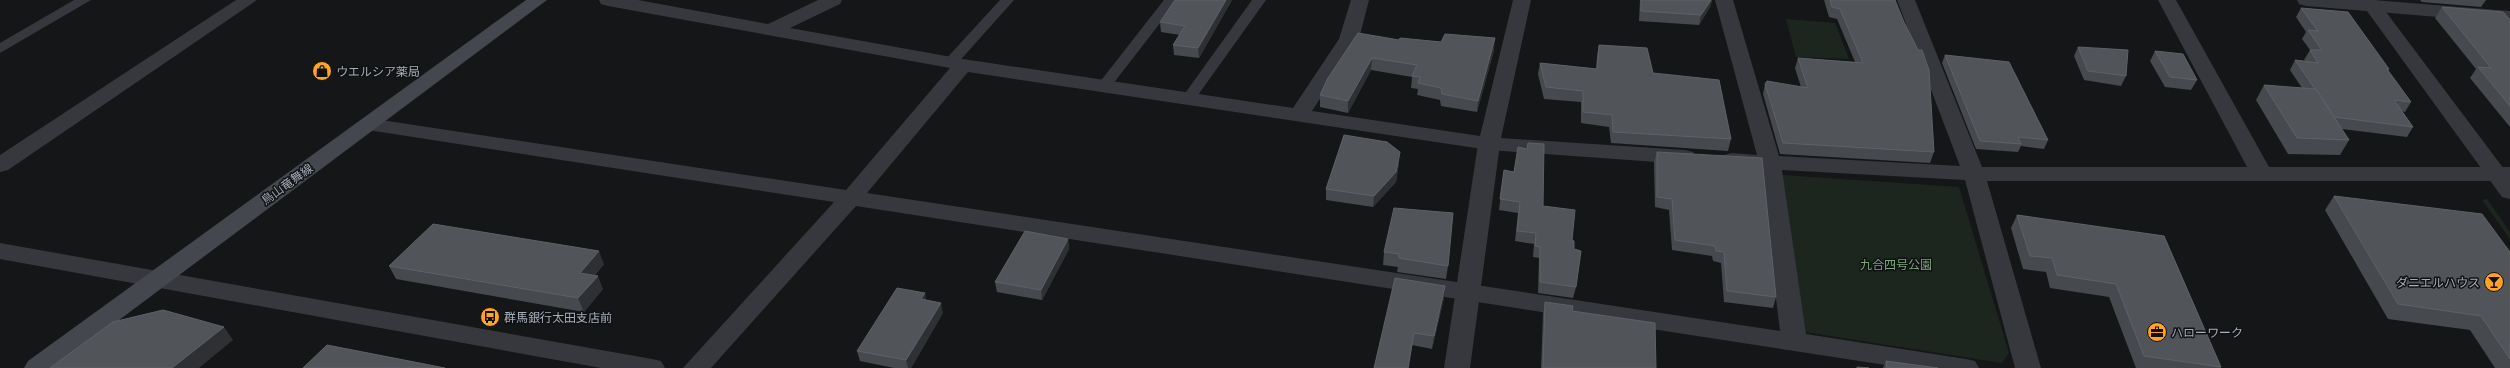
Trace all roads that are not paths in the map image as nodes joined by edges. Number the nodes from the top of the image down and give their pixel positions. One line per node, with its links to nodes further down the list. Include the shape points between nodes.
1 (84, 0): 18 (lane)
2 (248, 0): 26 (street)
3 (538, 0): 23 (main road, 鳥山竜舞線)
4 (608, 0): 17 (street)
5 (833, 0): 17 (street)
6 (1007, 0): 19 (lane)
7 (1171, 0): 20 (lane)
8 (1259, 0): 21 (lane)
9 (1360, 0): 22 (street, via 1349,39)
10 (1522, 0): 24 (street)
11 (1724, 0): 25 (street)
12 (1906, 0): 27 (street)
13 (2167, 0): 28 (street)
14 (2306, 0): 15 (street)
15 (2370, 3): 16 (street); 29 (street)
16 (2510, 17)
17 (770, 30): 19 (street)
18 (0, 49)
19 (957, 64): 20 (street); 31 (street)
20 (1104, 86): 21 (street)
21 (1188, 99): 22 (street)
22 (1299, 115): 24 (street)
23 (368, 124): 31 (street); 33 (main road, 鳥山竜舞線)
24 (1489, 144): 25 (street); 34 (street)
25 (1770, 163): 27 (street); 35 (street)
26 (0, 165)
27 (1974, 174): 28 (street); 41 (street)
28 (2262, 174): 29 (street)
29 (2503, 174): 30 (street)
30 (2510, 192)
31 (851, 198): 34 (street); 38 (street)
32 (0, 252): 33 (street)
33 (158, 279): 36 (main road, 鳥山竜舞線); 37 (street)
34 (1467, 293): 35 (street); 39 (street)
35 (1794, 341): 40 (street)
36 (37, 368)
37 (652, 368)
38 (696, 368)
39 (1457, 368)
40 (1966, 368)
41 (2028, 368)

